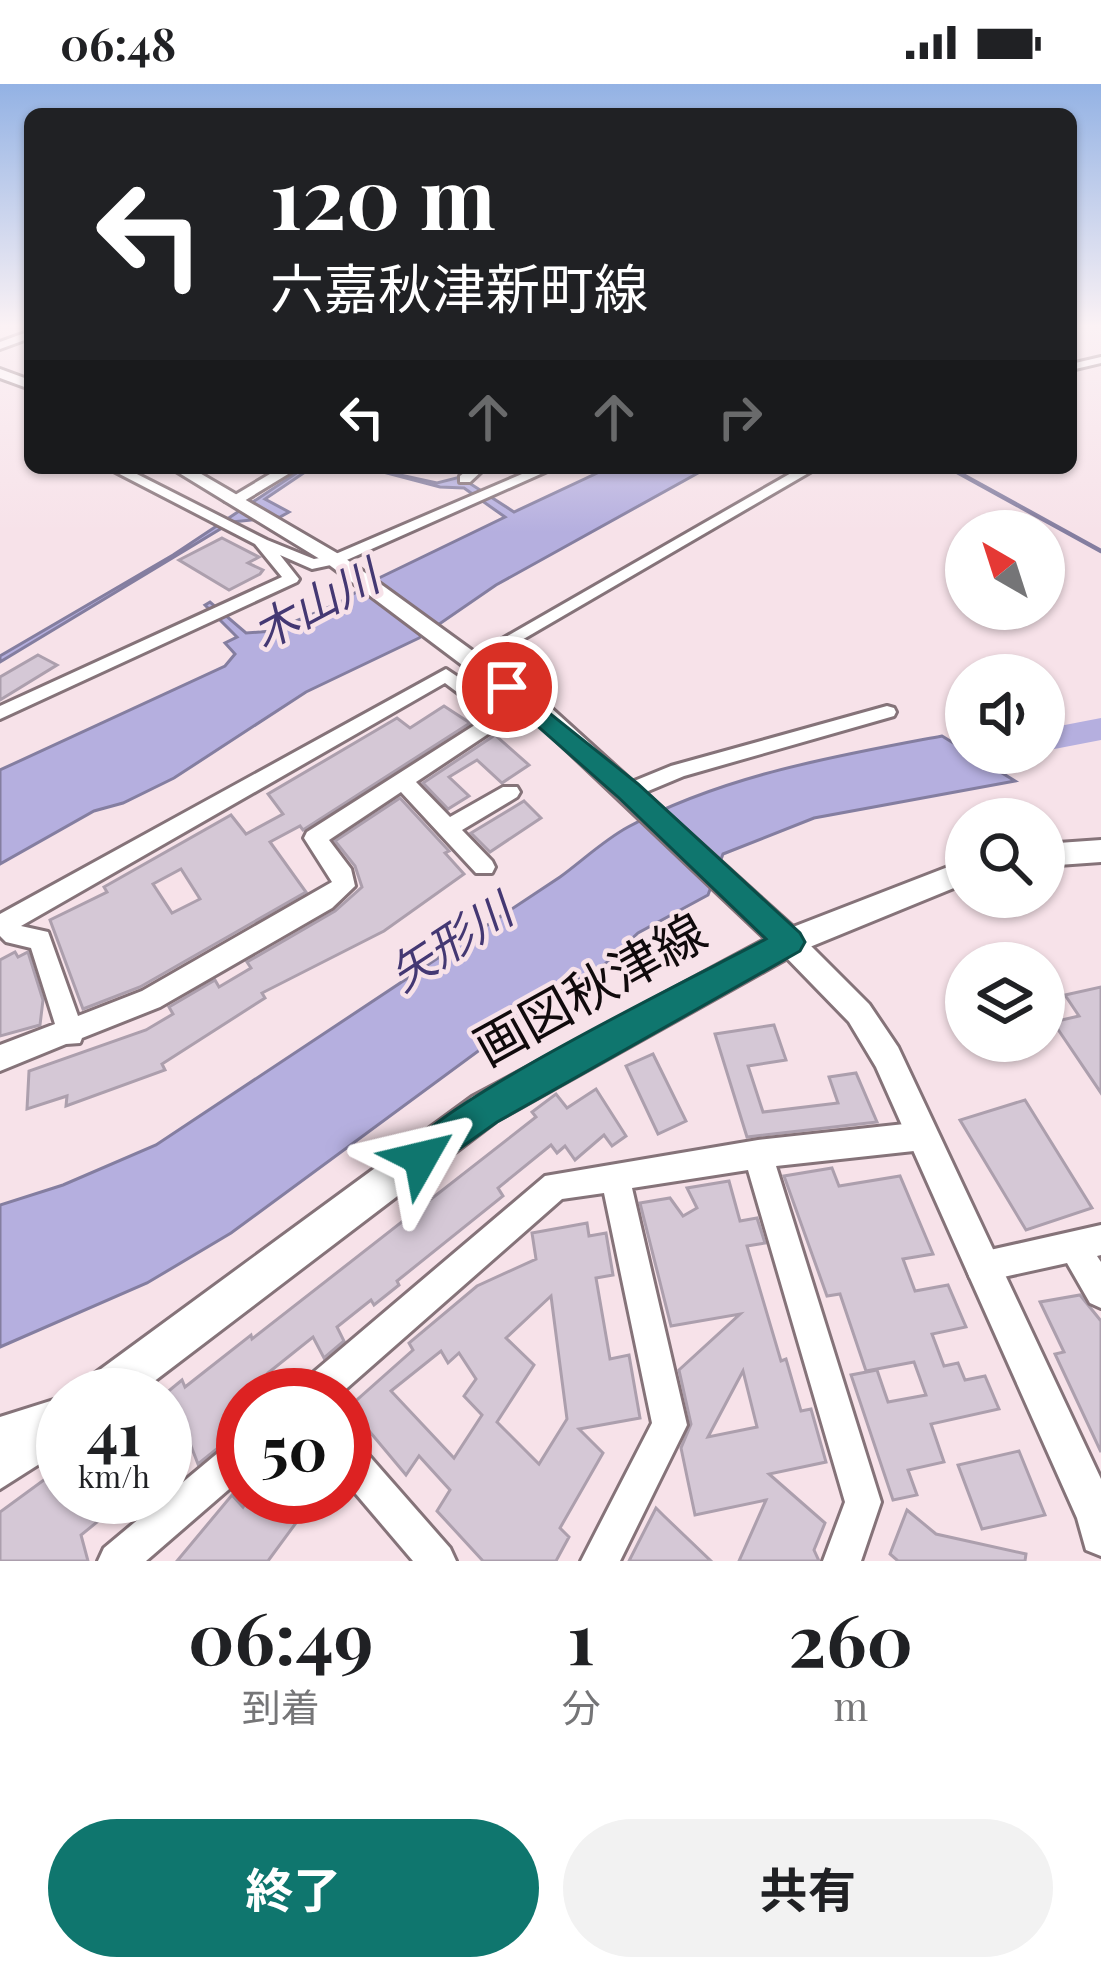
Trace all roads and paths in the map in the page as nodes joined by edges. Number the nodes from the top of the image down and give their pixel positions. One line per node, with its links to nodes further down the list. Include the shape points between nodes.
1 (127, 474): 11 (street)
2 (189, 474): 9 (main road)
3 (280, 474): 9 (street)
4 (471, 474): 8 (street)
5 (505, 474): 10 (street)
6 (534, 474): 10 (street)
7 (800, 474): 13 (street)
8 (465, 479)
9 (233, 501): 12 (main road)
10 (390, 534): 12 (street)
11 (260, 542): 12 (street, via 312,564); 15 (street, via 291,579)
12 (335, 560): 13 (main road)
13 (473, 661): 16 (main road)
14 (887, 712): 19 (street)
15 (0, 713)
16 (542, 713): 17 (street); 19 (main road)
17 (502, 716): 18 (street); 26 (street, via 446,675)
18 (403, 781): 21 (street); 28 (street, via 315,838 344,886 170,988)
19 (629, 791): 27 (main road)
20 (510, 792): 21 (street)
21 (448, 828): 24 (street)
22 (1101, 851): 23 (main road)
23 (1065, 854)
24 (484, 867)
25 (945, 880): 27 (main road, 画図秋津線)
26 (4, 924): 28 (street, via 40,939)
27 (789, 942): 30 (street, via 859,1013); 36 (main road, 画図秋津線, via 484,1109)
28 (71, 1034): 29 (street)
29 (0, 1058)
30 (923, 1136): 31 (street); 34 (street)
31 (758, 1154): 32 (street); 48 (street, via 863,1502)
32 (615, 1178): 37 (street, via 555,1186); 47 (street, via 670,1425)
33 (1088, 1244): 34 (street); 35 (street)
34 (981, 1267): 44 (street)
35 (1101, 1292)
36 (137, 1368)
37 (344, 1368)
38 (36, 1425): 39 (street)
39 (0, 1434)
40 (36, 1439): 41 (main road)
41 (0, 1466)
42 (216, 1477): 46 (street)
43 (372, 1490): 45 (street)
44 (1101, 1535)
45 (419, 1553)
46 (117, 1561)
47 (600, 1561)
48 (842, 1561)

